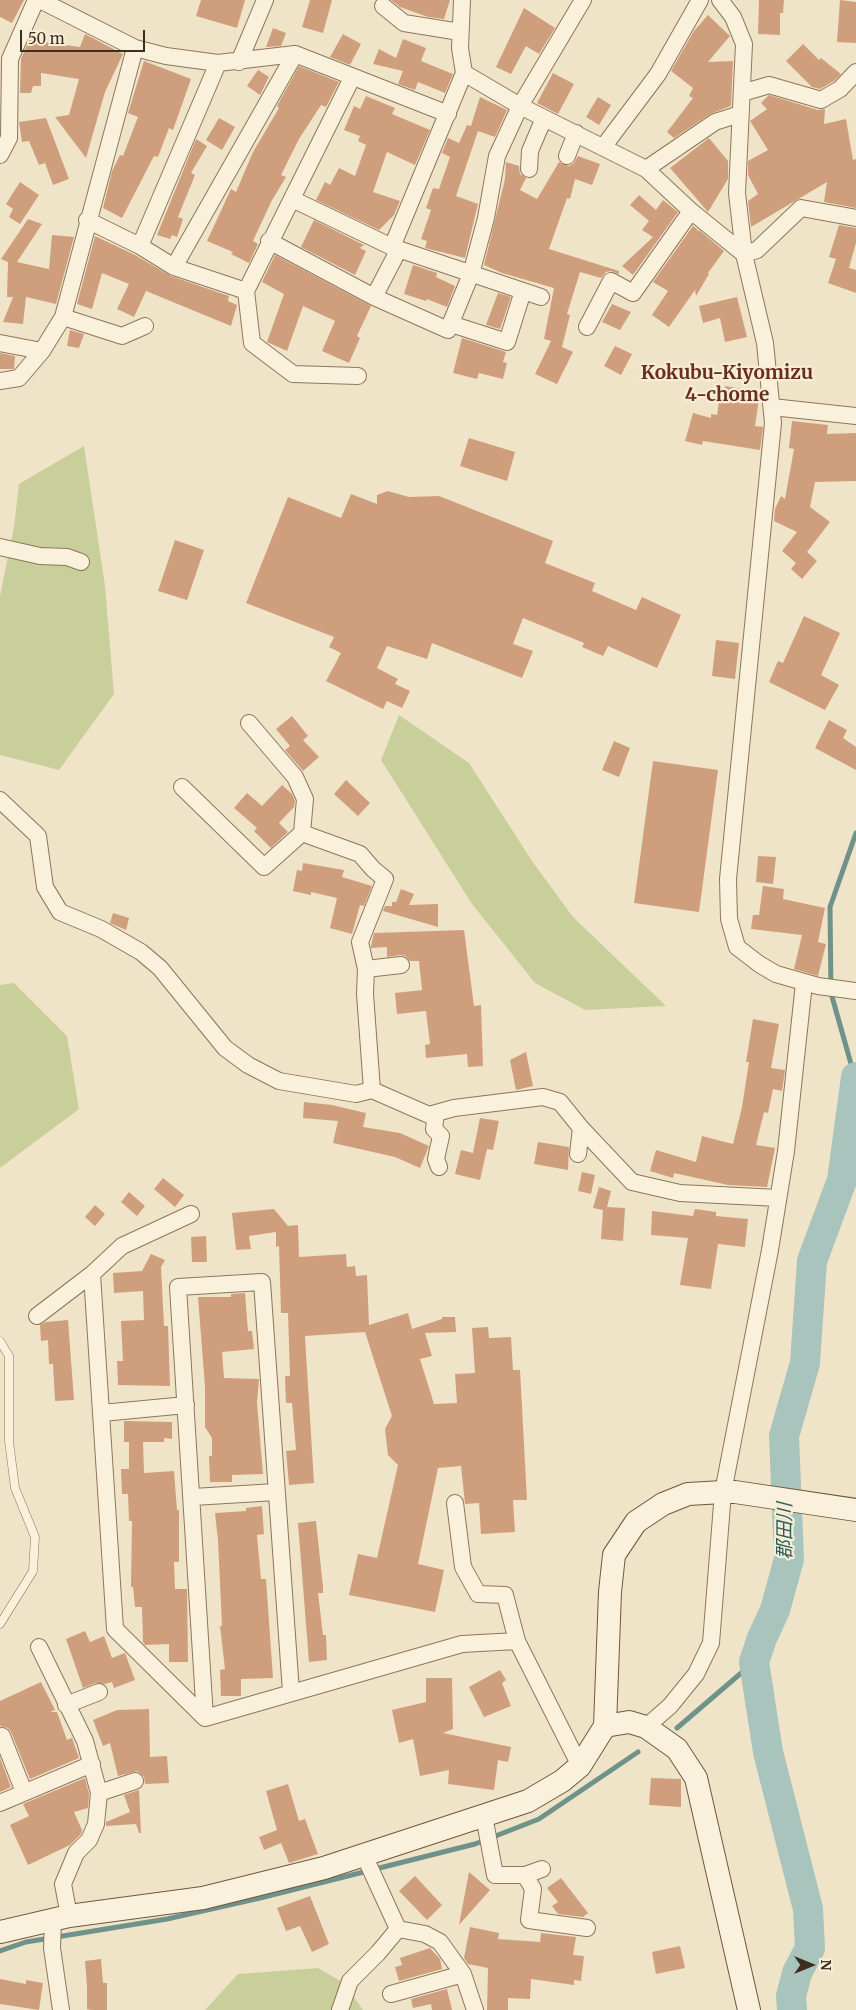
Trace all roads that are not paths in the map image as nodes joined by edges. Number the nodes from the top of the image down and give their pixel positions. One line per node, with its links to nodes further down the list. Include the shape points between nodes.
1 (38, 0): 9 (street); 23 (street, via 10,59 9,138)
2 (266, 0): 11 (street)
3 (462, 0): 8 (street)
4 (583, 0): 17 (street)
5 (700, 0): 22 (street, via 658,74)
6 (720, 0): 16 (street, via 733,17 744,44)
7 (383, 6): 8 (street, via 404,22)
8 (460, 32): 14 (street)
9 (135, 48): 12 (street); 30 (street)
10 (296, 54): 11 (street); 15 (street); 35 (street)
11 (239, 62): 12 (street)
12 (218, 63): 32 (street)
13 (856, 72): 16 (street, via 840,89 821,100 769,84)
14 (464, 73): 17 (street); 18 (street)
15 (352, 78): 18 (street); 27 (street)
16 (742, 93): 19 (street)
17 (520, 106): 20 (street); 36 (street, via 497,156 486,218)
18 (448, 114): 33 (street)
19 (740, 114): 26 (street, via 715,122); 34 (street, via 737,194)
20 (544, 118): 21 (street); 25 (street, via 530,151)
21 (576, 133): 22 (street); 24 (street)
22 (604, 146): 26 (street)
23 (0, 155)
24 (567, 156)
25 (529, 169)
26 (646, 169): 28 (street)
27 (292, 199): 31 (street); 33 (street)
28 (691, 211): 34 (street); 44 (street, via 633,293 611,281)
29 (856, 218): 34 (street, via 800,208 757,250)
30 (87, 220): 32 (street); 41 (street)
31 (269, 241): 37 (street); 39 (street)
32 (140, 246): 35 (street)
33 (395, 248): 36 (street); 39 (street)
34 (744, 254): 49 (street, via 766,343)
35 (174, 267): 37 (street)
36 (471, 274): 38 (street); 42 (street)
37 (246, 291): 47 (street, via 252,343 293,374)
38 (523, 291): 40 (street); 42 (street, via 507,342)
39 (374, 297): 42 (street, via 448,330)
40 (541, 297)
41 (63, 317): 43 (street, via 122,336); 46 (street)
42 (451, 324)
43 (145, 326)
44 (588, 327)
45 (0, 343): 46 (street)
46 (42, 350): 48 (street, via 19,378)
47 (358, 376)
48 (0, 381)
49 (772, 407): 50 (street); 59 (street, via 729,870 729,919 737,947 776,974)
50 (856, 416)
51 (0, 547): 52 (street)
52 (81, 562)
53 (249, 723): 56 (street, via 296,777 305,798)
54 (182, 787): 56 (street, via 264,867)
55 (0, 800): 61 (street, via 38,836 46,887 60,912 102,929 142,952 160,968 225,1048 279,1082 356,1094)
56 (302, 833): 58 (street, via 360,854 385,879 360,942)
57 (402, 965): 58 (street)
58 (366, 970): 61 (street)
59 (811, 984): 60 (street); 66 (street)
60 (856, 991)
61 (372, 1090): 62 (street, via 429,1115)
62 (436, 1113): 63 (street, via 543,1097 560,1102); 65 (street, via 434,1129 441,1136 436,1159)
63 (581, 1128): 64 (street); 66 (street, via 632,1182 680,1193)
64 (578, 1154)
65 (439, 1167)
66 (778, 1198): 74 (street)
67 (191, 1214): 68 (street, via 122,1246)
68 (92, 1274): 69 (street); 72 (street)
69 (37, 1316)
70 (0, 1341): 78 (lane, via 9,1356 9,1441 15,1488 35,1538 33,1571)
71 (186, 1405): 72 (street); 73 (street, via 178,1287 262,1282); 75 (street)
72 (102, 1414): 84 (street, via 115,1629)
73 (276, 1492): 75 (street); 82 (street)
74 (729, 1492): 77 (street); 85 (street, via 688,1494 663,1504 636,1522 614,1555); 86 (street, via 711,1643 696,1674 670,1706)
75 (193, 1497): 84 (street)
76 (455, 1503): 79 (street, via 463,1567 478,1594 505,1595)
77 (856, 1509)
78 (0, 1624)
79 (517, 1641): 82 (street, via 462,1644); 89 (street)
80 (38, 1647): 83 (street)
81 (99, 1692): 83 (street)
82 (291, 1692): 84 (street)
83 (66, 1705): 88 (street, via 85,1741)
84 (205, 1718)
85 (605, 1726): 86 (street, via 629,1722); 89 (street)
86 (646, 1727): 107 (street, via 677,1750 696,1778)
87 (2, 1736): 91 (street)
88 (92, 1764): 91 (street); 92 (street)
89 (580, 1766): 94 (street, via 562,1781)
90 (135, 1781): 92 (street)
91 (24, 1792): 93 (street)
92 (99, 1793): 98 (street, via 96,1824 89,1840 76,1853 63,1884)
93 (0, 1803)
94 (485, 1822): 95 (street); 97 (street, via 495,1875)
95 (367, 1860): 98 (street, via 203,1898); 100 (street)
96 (542, 1868): 97 (street)
97 (524, 1875): 99 (street, via 533,1889 529,1920)
98 (58, 1920): 101 (street); 104 (street, via 52,1948)
99 (587, 1928)
100 (398, 1929): 102 (street, via 425,1934 440,1942); 105 (street, via 350,1980)
101 (0, 1932)
102 (463, 1974): 103 (street); 106 (street)
103 (391, 1994)
104 (61, 2010)
105 (340, 2010)
106 (475, 2010)
107 (749, 2010)

